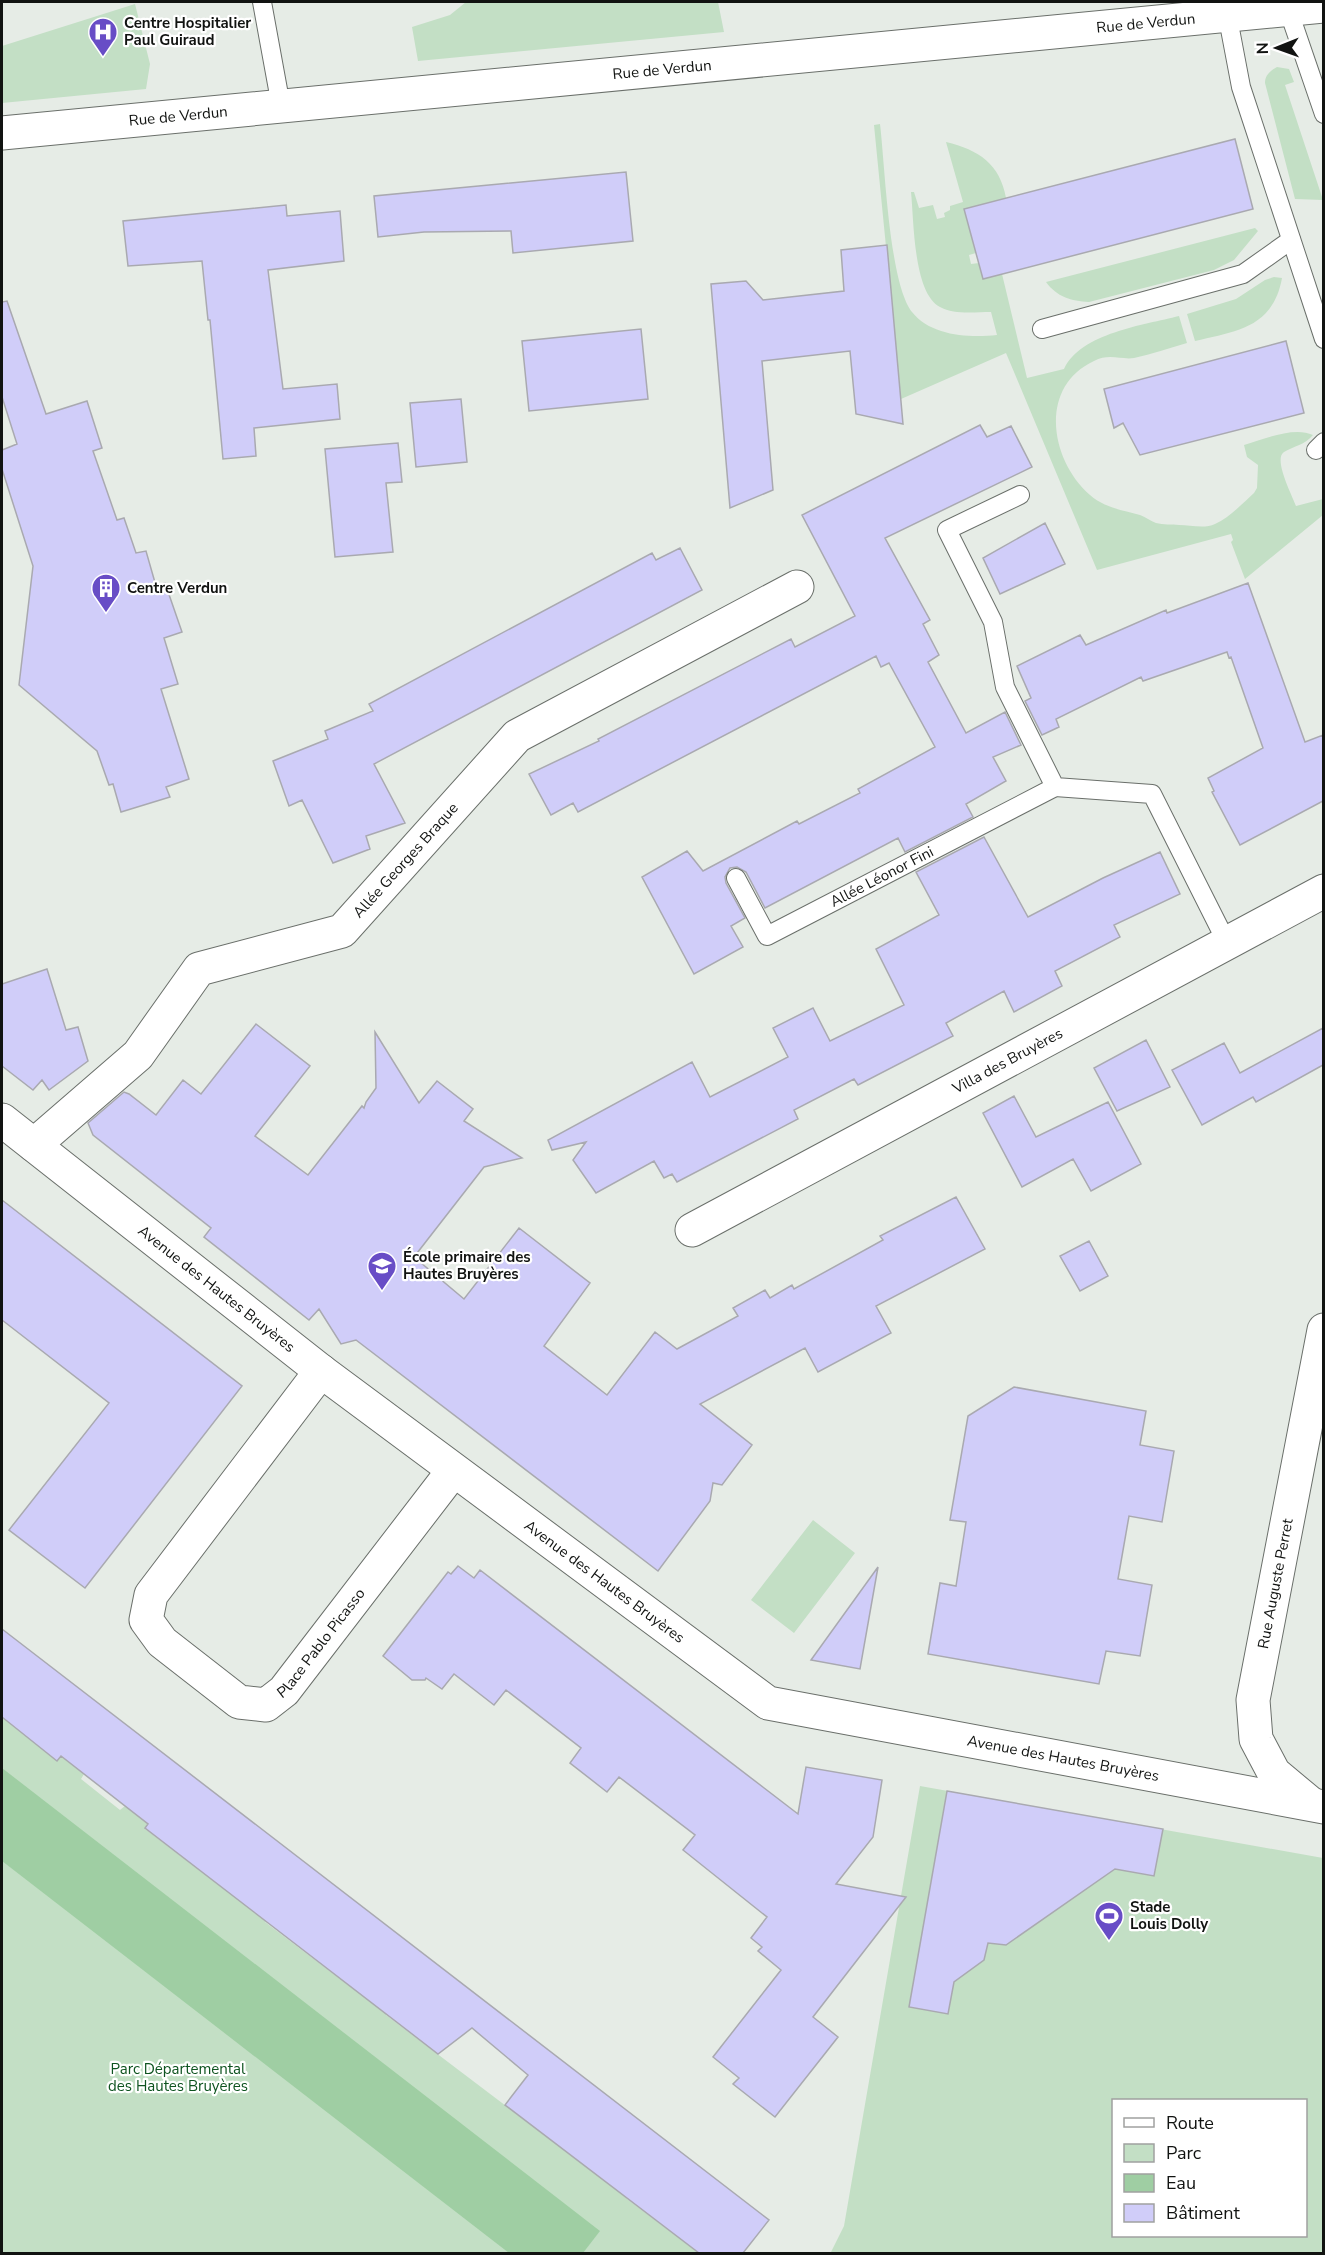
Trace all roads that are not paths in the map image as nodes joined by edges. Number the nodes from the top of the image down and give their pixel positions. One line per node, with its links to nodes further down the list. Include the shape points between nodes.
1 (262, 2): 5 (lane)
2 (1323, 6): 4 (street, Rue de Verdun)
3 (1226, 8): 4 (street, Rue de Verdun); 5 (street, Rue de Verdun); 8 (lane, via 1241,87)
4 (1288, 9): 6 (lane)
5 (281, 106): 7 (street, Rue de Verdun)
6 (1323, 114)
7 (2, 133)
8 (1291, 240): 9 (lane, via 1243,274); 10 (lane)
9 (1042, 329)
10 (1323, 339)
11 (1020, 495): 13 (lane, via 947,530 993,622 1005,687)
12 (798, 587): 18 (street, Allée Georges Braque, via 517,736 342,931 199,969 138,1055)
13 (1055, 787): 14 (lane, Allée Léonor Fini, via 767,936); 16 (lane, via 1152,794)
14 (736, 878)
15 (1323, 891): 16 (street, Villa des Bruyères)
16 (1227, 943): 19 (street, Villa des Bruyères)
17 (2, 1120): 18 (street, Avenue des Hautes Bruyères)
18 (34, 1145): 21 (street, Avenue des Hautes Bruyères)
19 (692, 1230)
20 (1323, 1330): 23 (street, Rue Auguste Perret, via 1253,1700 1256,1740 1274,1773)
21 (321, 1371): 22 (street, Avenue des Hautes Bruyères); 22 (street, Place Pablo Picasso, via 151,1595 146,1620 162,1642 239,1702 266,1705 284,1691)
22 (453, 1471): 23 (street, Avenue des Hautes Bruyères, via 768,1703)
23 (1319, 1806)

